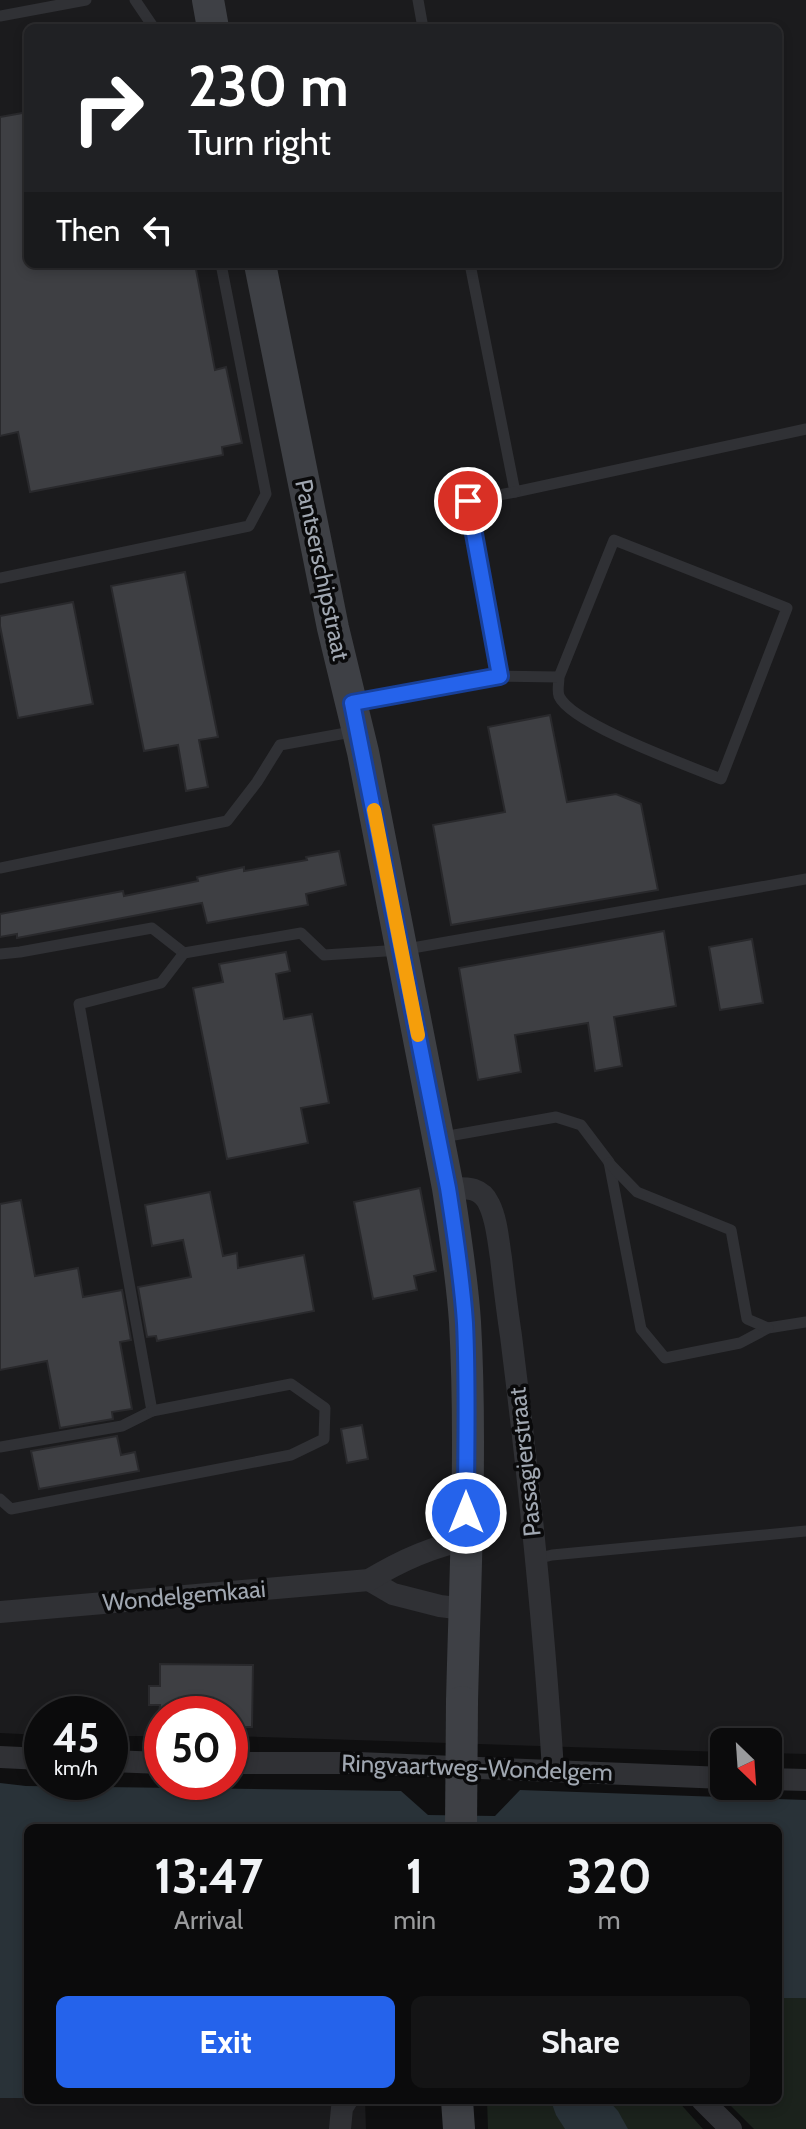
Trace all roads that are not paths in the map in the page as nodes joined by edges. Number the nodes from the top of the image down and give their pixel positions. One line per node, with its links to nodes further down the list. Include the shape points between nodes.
1 (86, 0): 5 (lane)
2 (135, 0): 6 (lane)
3 (208, 0): 7 (main road)
4 (418, 0): 8 (lane)
5 (0, 16)
6 (151, 24)
7 (212, 24)
8 (422, 24)
9 (222, 268): 14 (lane, via 266,494 249,526)
10 (261, 268): 17 (main road, Pantserschipstraat)
11 (471, 268): 13 (lane)
12 (806, 429): 13 (lane)
13 (515, 492): 15 (lane, via 468,501)
14 (0, 578)
15 (500, 676): 16 (lane); 17 (lane)
16 (559, 677): 16 (lane, via 563,702 604,731 721,779 787,608 614,540)
17 (355, 717): 18 (lane, via 280,745 227,821); 20 (main road, Pantserschipstraat)
18 (0, 868)
19 (806, 879): 20 (lane)
20 (401, 950): 21 (lane, via 324,955 301,933); 23 (main road, Pantserschipstraat)
21 (184, 953): 22 (lane, via 152,928); 28 (lane, via 161,983 79,1004)
22 (0, 954)
23 (438, 1138): 24 (lane, via 556,1117 581,1125); 25 (main road, Pantserschipstraat)
24 (609, 1162): 27 (lane, via 637,1192 731,1230 747,1319); 27 (lane, via 641,1329 665,1358 740,1343)
25 (448, 1188): 32 (main road, Pantserschipstraat, via 465,1334); 33 (street, Passagierstraat, via 482,1193 497,1233)
26 (806, 1322): 27 (lane)
27 (768, 1328)
28 (152, 1411): 29 (lane, via 122,1426); 30 (lane, via 291,1384 325,1408 324,1439 291,1455 11,1509)
29 (0, 1447)
30 (0, 1499)
31 (806, 1531): 33 (lane)
32 (466, 1540): 34 (street, Wondelgemkaai, via 436,1546); 35 (main road)
33 (536, 1559): 40 (street, Passagierstraat)
34 (369, 1580): 35 (street, via 393,1594); 36 (street, Wondelgemkaai)
35 (464, 1609): 44 (main road, bridge)
36 (0, 1612)
37 (0, 1757): 38 (street)
38 (24, 1758)
39 (248, 1763): 40 (street, Ringvaartweg-Wondelgem)
40 (553, 1770): 41 (street, Ringvaartweg-Wondelgem)
41 (710, 1777)
42 (782, 1779): 43 (street)
43 (806, 1780)
44 (461, 1824)
45 (344, 2104): 48 (street)
46 (457, 2104): 49 (main road)
47 (706, 2104): 50 (street)
48 (340, 2129)
49 (459, 2129)
50 (731, 2129)

